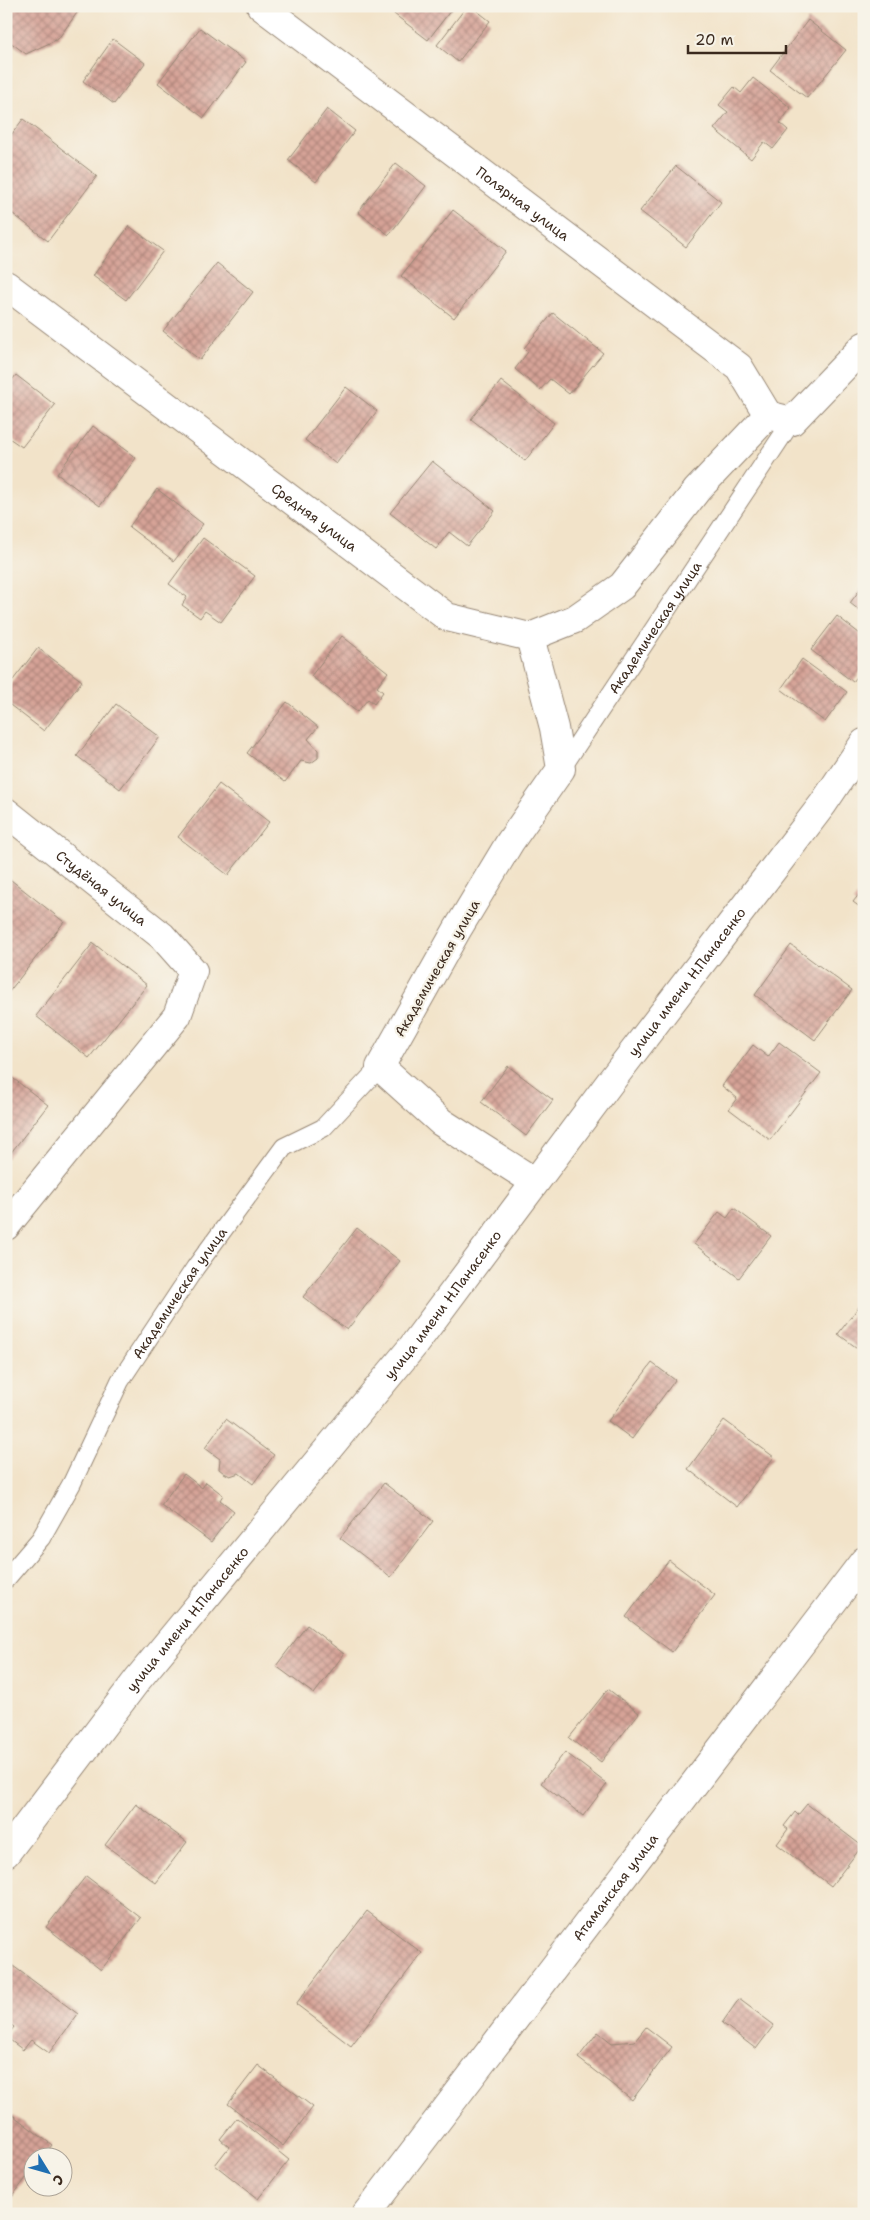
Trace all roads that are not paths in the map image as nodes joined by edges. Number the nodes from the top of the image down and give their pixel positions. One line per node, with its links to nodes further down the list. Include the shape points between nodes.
1 (262, 6): 4 (street, Полярная улица, via 739,367)
2 (6, 285): 5 (street, Средняя улица, via 447,617)
3 (864, 346): 4 (street, Академическая улица)
4 (780, 418): 5 (street, Академическая улица, via 697,490 622,586 575,619); 7 (lane, Академическая улица)
5 (530, 637): 7 (street, via 554,728)
6 (864, 743): 10 (street, улица имени Н.Панасенко, via 823,804)
7 (561, 769): 9 (street, Академическая улица, via 510,842)
8 (6, 812): 11 (street, Студёная улица, via 162,936 193,971 177,1016)
9 (380, 1067): 10 (street, via 441,1122); 13 (lane, Академическая улица, via 323,1128 284,1147 200,1260 120,1381 72,1484 41,1538)
10 (535, 1182): 14 (street, улица имени Н.Панасенко, via 413,1346 138,1679)
11 (6, 1226)
12 (864, 1561): 15 (street, Атаманская улица)
13 (6, 1578)
14 (6, 1853)
15 (366, 2214)

